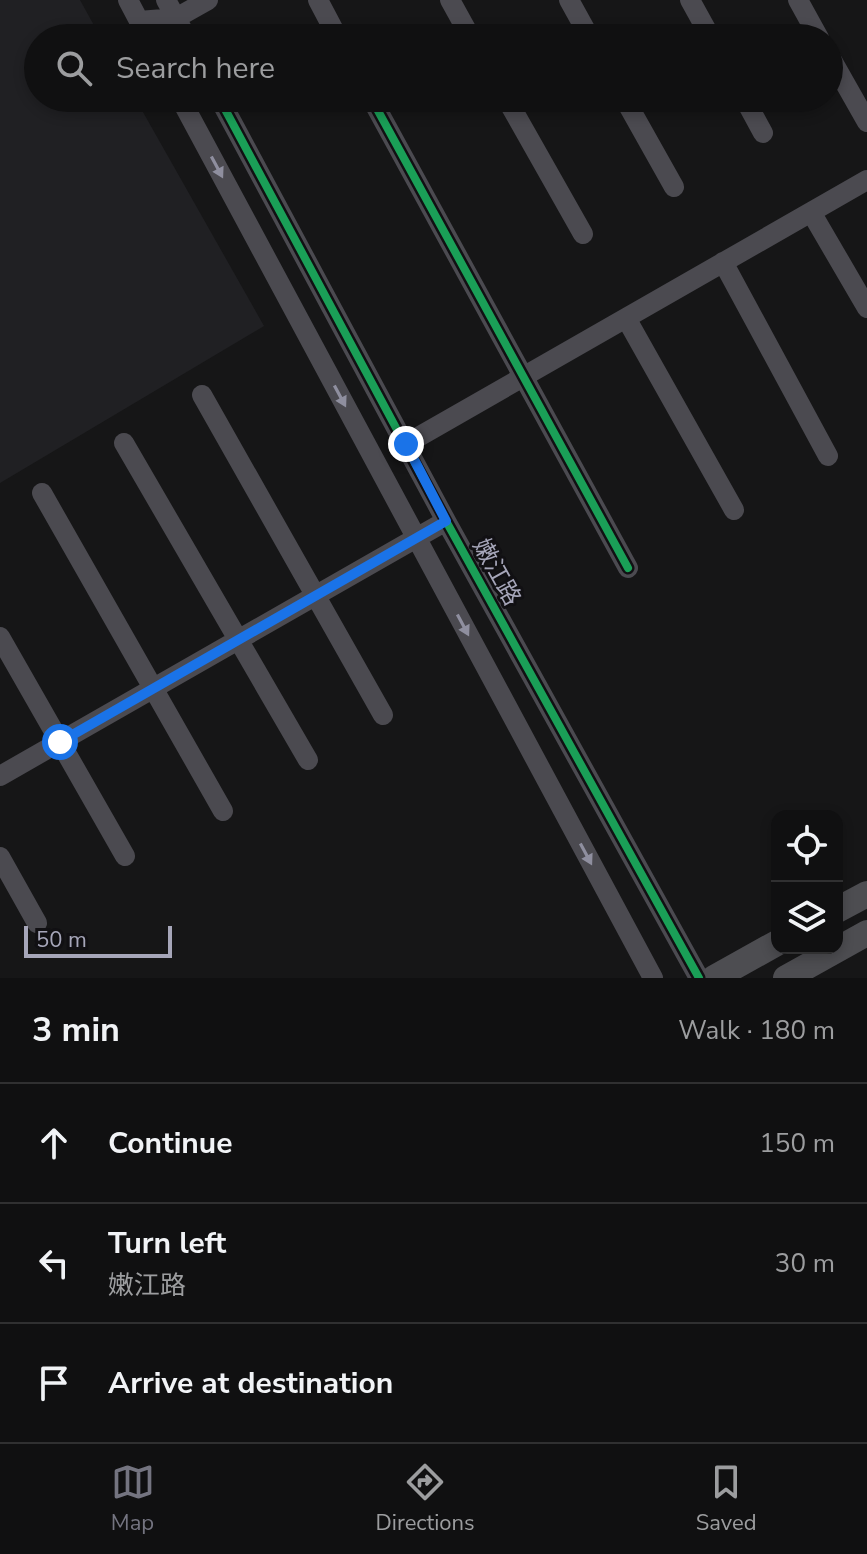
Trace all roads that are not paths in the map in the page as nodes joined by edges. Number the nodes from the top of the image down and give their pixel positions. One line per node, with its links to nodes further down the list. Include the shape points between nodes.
1 (128, 0): 10 (street)
2 (163, 0): 9 (street); 11 (street)
3 (208, 0): 9 (street)
4 (318, 0): 14 (street)
5 (450, 0): 15 (street)
6 (569, 0): 16 (street)
7 (690, 0): 17 (street)
8 (798, 0): 18 (street)
9 (176, 18): 12 (street); 13 (street)
10 (141, 24)
11 (148, 24)
12 (160, 24)
13 (179, 24)
14 (331, 24)
15 (463, 24)
16 (582, 24)
17 (703, 24)
18 (811, 24)
19 (843, 80): 26 (street)
20 (188, 112): 43 (street, one-way to 43)
21 (227, 112): 38 (street, 嫩江路)
22 (379, 112): 35 (street)
23 (514, 112): 31 (street)
24 (632, 112): 29 (street)
25 (752, 112): 27 (street)
26 (867, 122)
27 (763, 133)
28 (867, 180): 30 (street)
29 (674, 187)
30 (811, 212): 32 (street); 33 (street)
31 (583, 234)
32 (723, 262): 34 (street); 39 (street)
33 (867, 308)
34 (626, 318): 35 (street); 41 (street)
35 (523, 377): 38 (street); 44 (street)
36 (202, 395): 45 (street)
37 (124, 443): 47 (street)
38 (406, 444): 42 (street, 嫩江路)
39 (828, 456)
40 (42, 493): 48 (street)
41 (734, 510)
42 (446, 521): 43 (street); 62 (street, 嫩江路)
43 (416, 538): 45 (street); 61 (street, one-way to 61)
44 (628, 568)
45 (315, 596): 47 (street); 49 (street)
46 (0, 637): 50 (street)
47 (239, 640): 48 (street); 51 (street)
48 (153, 689): 50 (street); 53 (street)
49 (383, 715)
50 (60, 742): 52 (street); 54 (street)
51 (308, 760)
52 (0, 776)
53 (223, 811)
54 (125, 856)
55 (0, 857): 58 (street)
56 (867, 894): 57 (main road)
57 (843, 907)
58 (37, 923)
59 (867, 933): 64 (main road)
60 (771, 946): 63 (main road)
61 (653, 978)
62 (699, 978)
63 (714, 978)
64 (786, 978)

